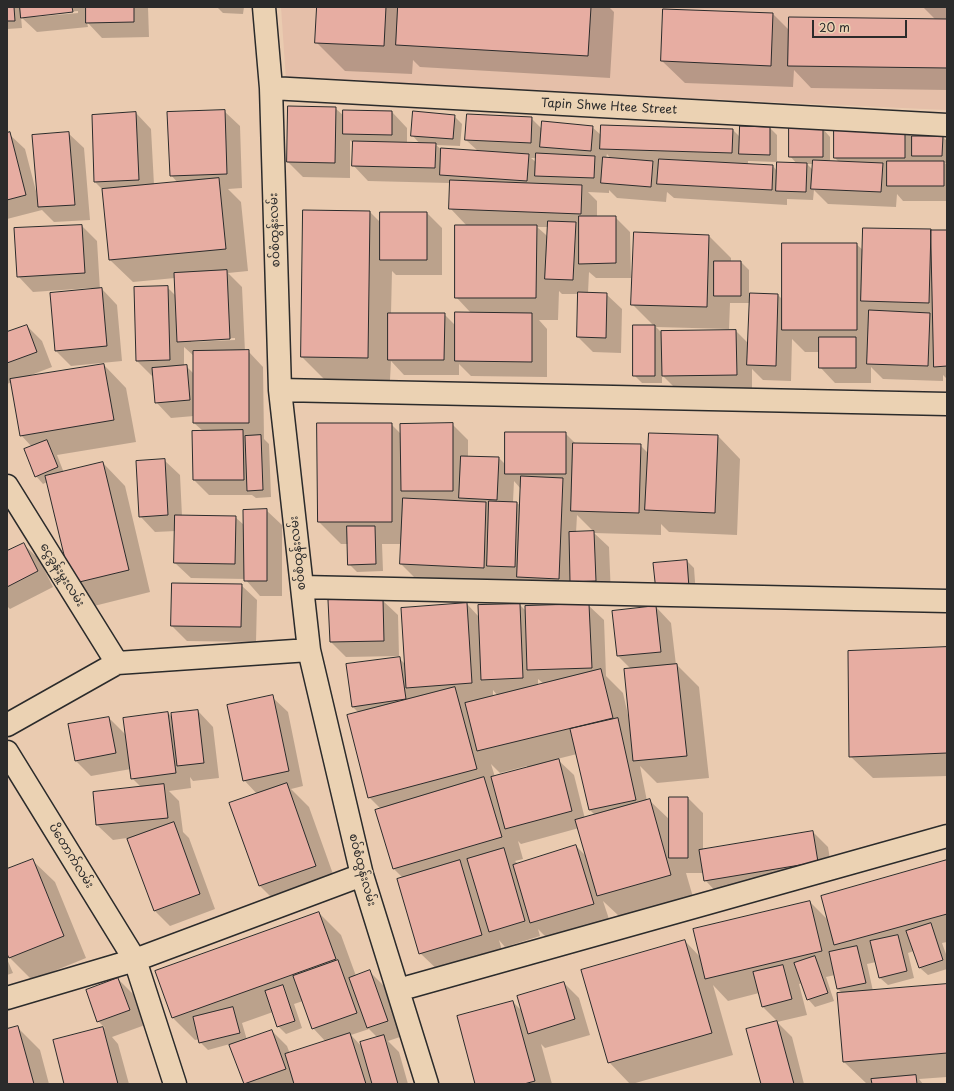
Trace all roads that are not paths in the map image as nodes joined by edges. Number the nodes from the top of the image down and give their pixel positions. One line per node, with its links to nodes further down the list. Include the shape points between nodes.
1 (264, 7): 2 (street, စဝ်စံထွန်းလမ်း)
2 (271, 88): 3 (street, Tapin Shwe Htee Street); 4 (street, စဝ်စံထွန်းလမ်း)
3 (947, 125)
4 (280, 390): 5 (street); 7 (street, စဝ်စံထွန်းလမ်း)
5 (947, 404)
6 (7, 486): 10 (street, ငွေခွန်းမှူးလမ်း)
7 (302, 587): 8 (street); 9 (street, စဝ်စံထွန်းလမ်း)
8 (947, 602)
9 (310, 650): 10 (street); 14 (street, စဝ်စံထွန်းလမ်း)
10 (117, 663): 11 (street)
11 (7, 725)
12 (7, 752): 15 (street, ပိတောက်လမ်း)
13 (947, 836): 16 (street)
14 (362, 875): 15 (street); 16 (street, စဝ်စံထွန်းလမ်း)
15 (135, 960): 17 (street); 18 (street, ပိတောက်လမ်း)
16 (398, 990): 19 (street, စဝ်စံထွန်းလမ်း)
17 (7, 998)
18 (175, 1084)
19 (427, 1084)

